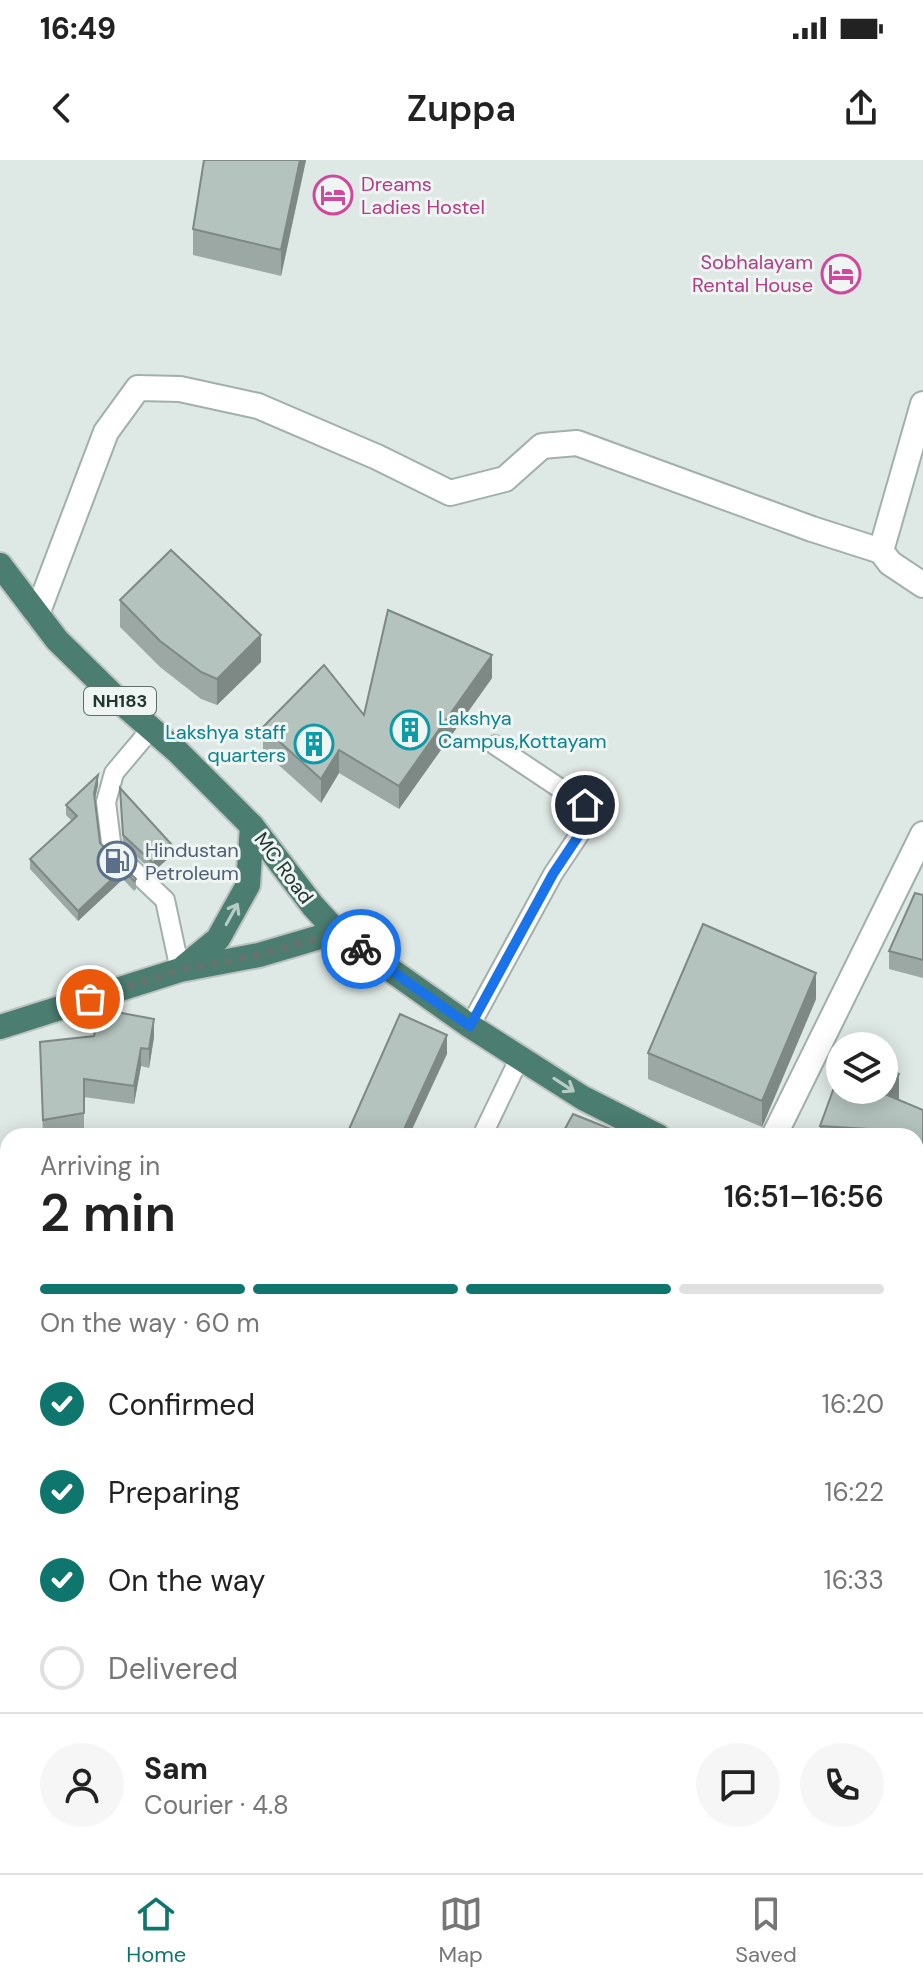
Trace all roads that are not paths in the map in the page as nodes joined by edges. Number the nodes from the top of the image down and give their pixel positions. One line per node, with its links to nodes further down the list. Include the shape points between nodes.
1 (923, 404): 2 (street)
2 (881, 551): 4 (street); 5 (street, via 577,443 542,446 505,479 450,493 258,406 180,389 138,388 106,432)
3 (0, 565): 5 (highway, MC Road / NH183)
4 (923, 585)
5 (37, 614): 6 (highway, MC Road / NH183, via 57,640)
6 (151, 729): 8 (highway, MC Road / NH183); 11 (lane, via 114,773 106,802 112,850 165,900)
7 (495, 745): 12 (lane, via 585,805 583,829)
8 (252, 826): 10 (highway, MC Road / NH183); 11 (highway, one-way to 8, via 218,939 248,885)
9 (923, 834): 17 (street)
10 (337, 932): 11 (highway, via 259,955); 12 (highway, MC Road / NH183)
11 (180, 970): 13 (highway)
12 (470, 1026): 14 (highway, MC Road / NH183)
13 (0, 1027)
14 (520, 1057): 15 (lane); 16 (highway, MC Road / NH183, one-way to 16)
15 (486, 1128)
16 (642, 1128)
17 (778, 1128)

